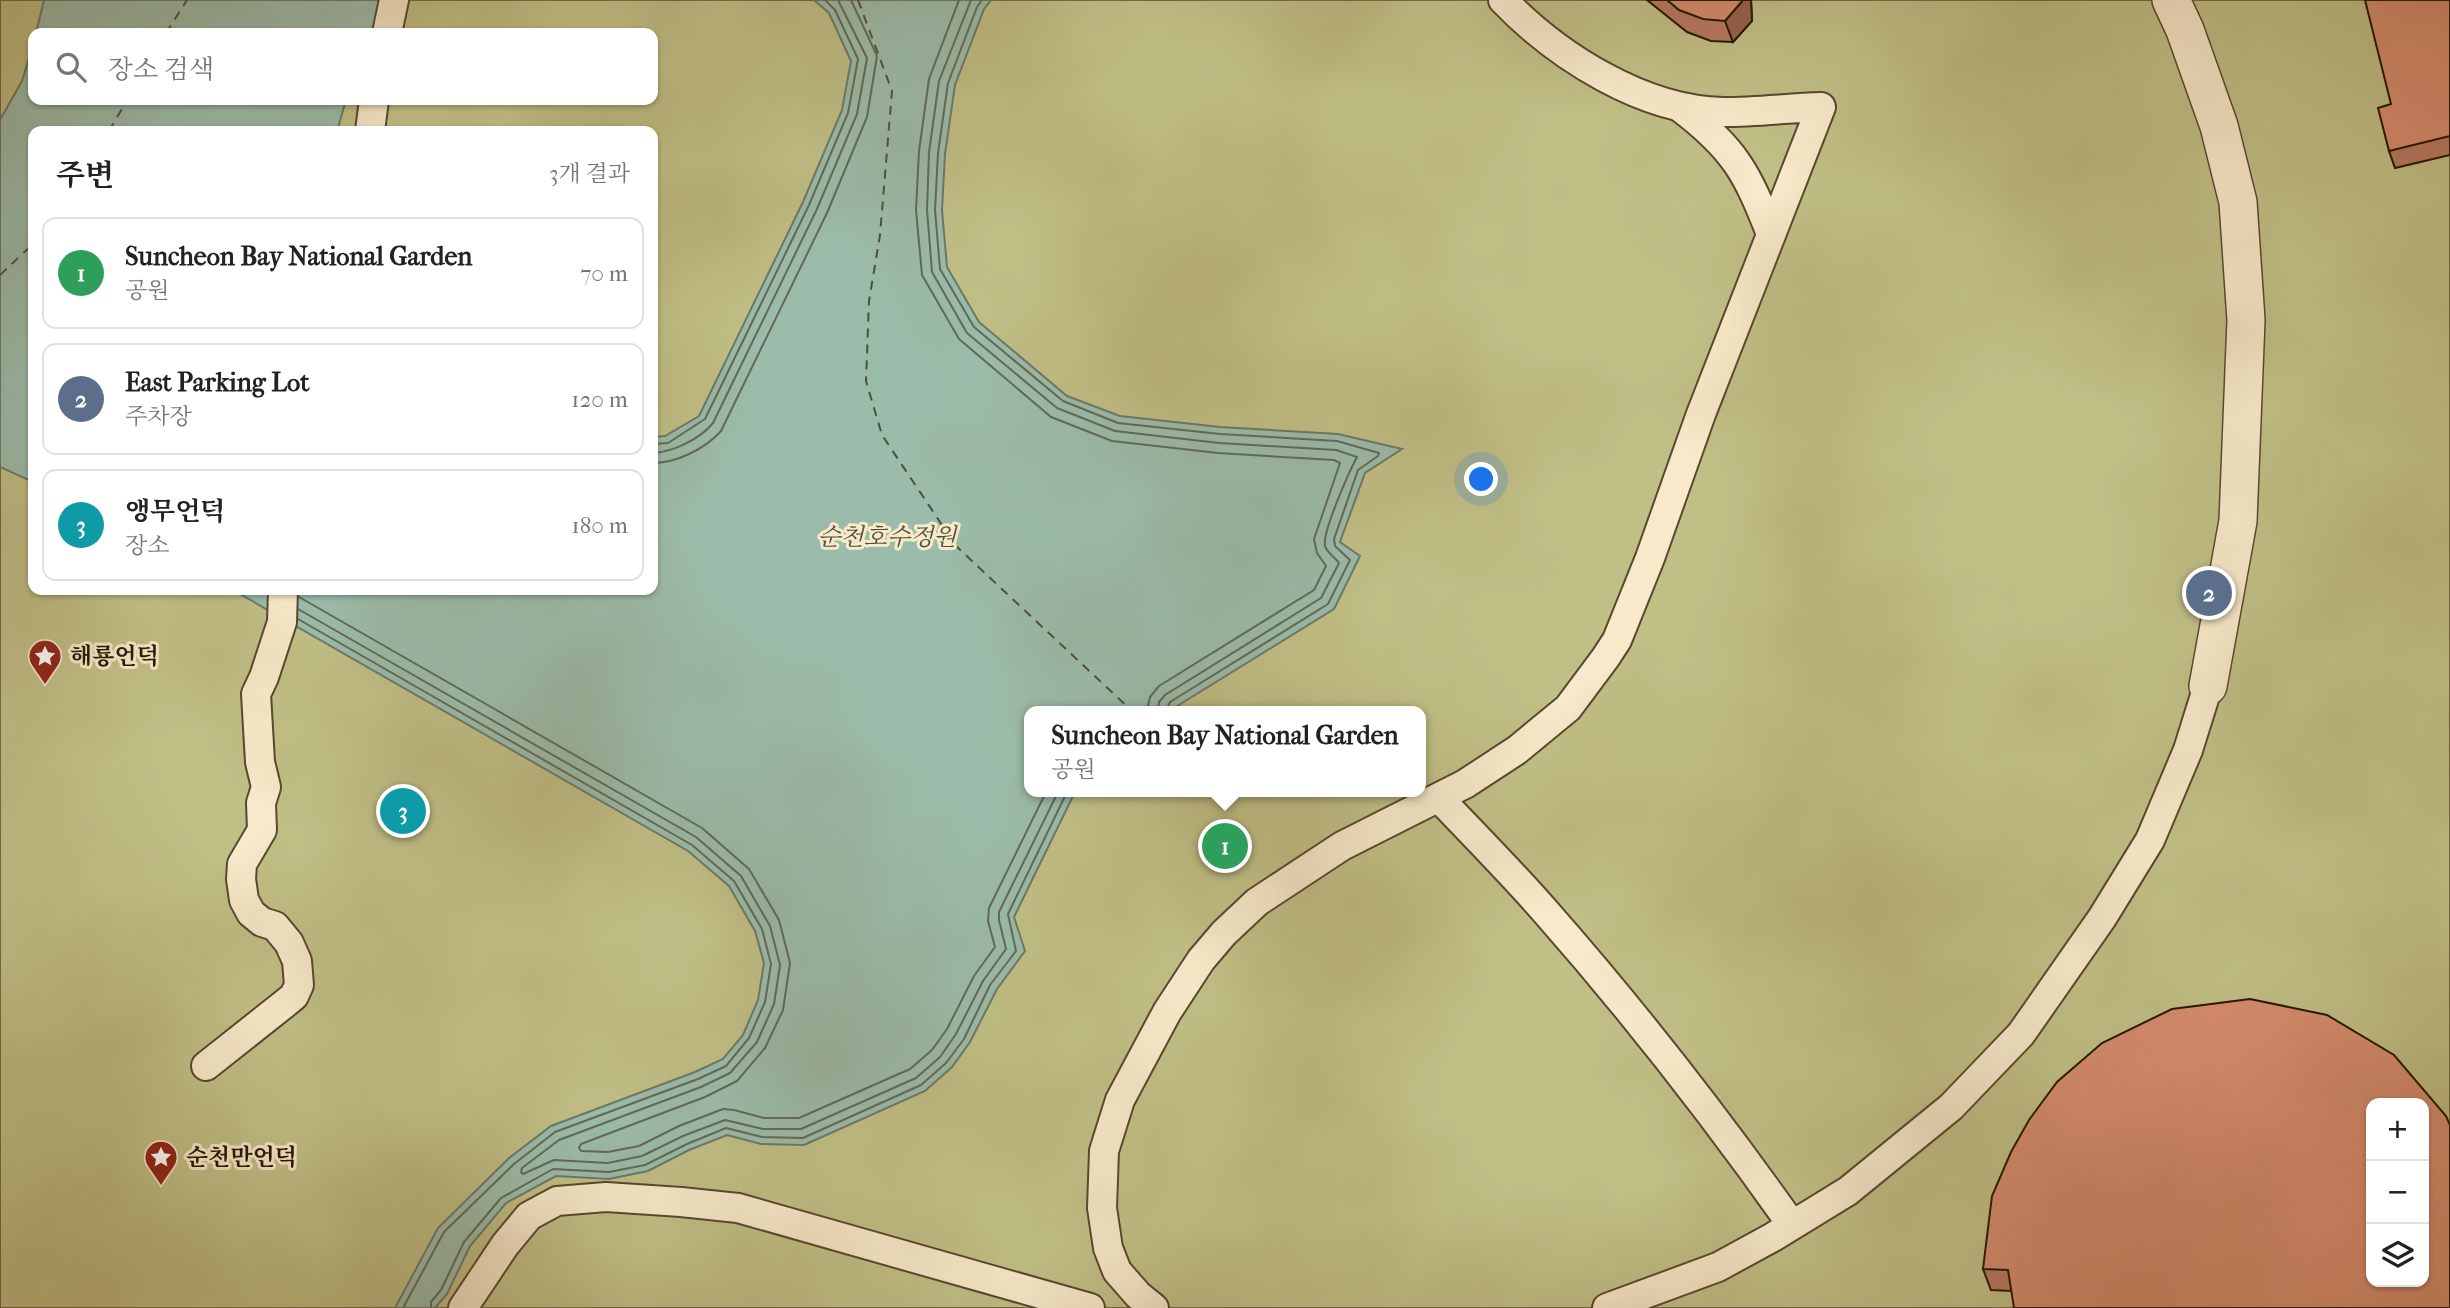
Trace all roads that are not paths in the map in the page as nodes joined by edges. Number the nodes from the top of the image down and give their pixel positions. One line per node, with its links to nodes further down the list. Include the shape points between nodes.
1 (1503, 0): 4 (street, via 1572,58 1628,89)
2 (2171, 0): 8 (street, via 2219,126 2238,202 2246,320 2238,522)
3 (373, 105): 5 (street)
4 (1679, 106): 6 (street, via 1735,157); 6 (street, via 1722,112 1821,107)
5 (371, 126)
6 (1771, 234): 9 (street, via 1617,640 1568,708 1517,750)
7 (283, 595): 10 (street, via 282,622 256,694 266,787 262,830 242,864 241,879 251,913 275,926 289,943 297,961 299,985 294,996)
8 (2208, 686): 11 (street, via 2188,750 2150,840 2021,1034 1951,1107 1848,1191)
9 (1439, 797): 11 (street, via 1544,909 1651,1037 1729,1135); 14 (street, via 1342,846 1257,902 1201,960 1167,1012 1120,1100 1104,1151 1102,1208 1108,1248 1117,1271)
10 (206, 1066)
11 (1792, 1225): 15 (street, via 1718,1267)
12 (463, 1308): 13 (street, via 529,1216 557,1201 606,1197 738,1208)
13 (1090, 1308)
14 (1154, 1308)
15 (1607, 1308)

